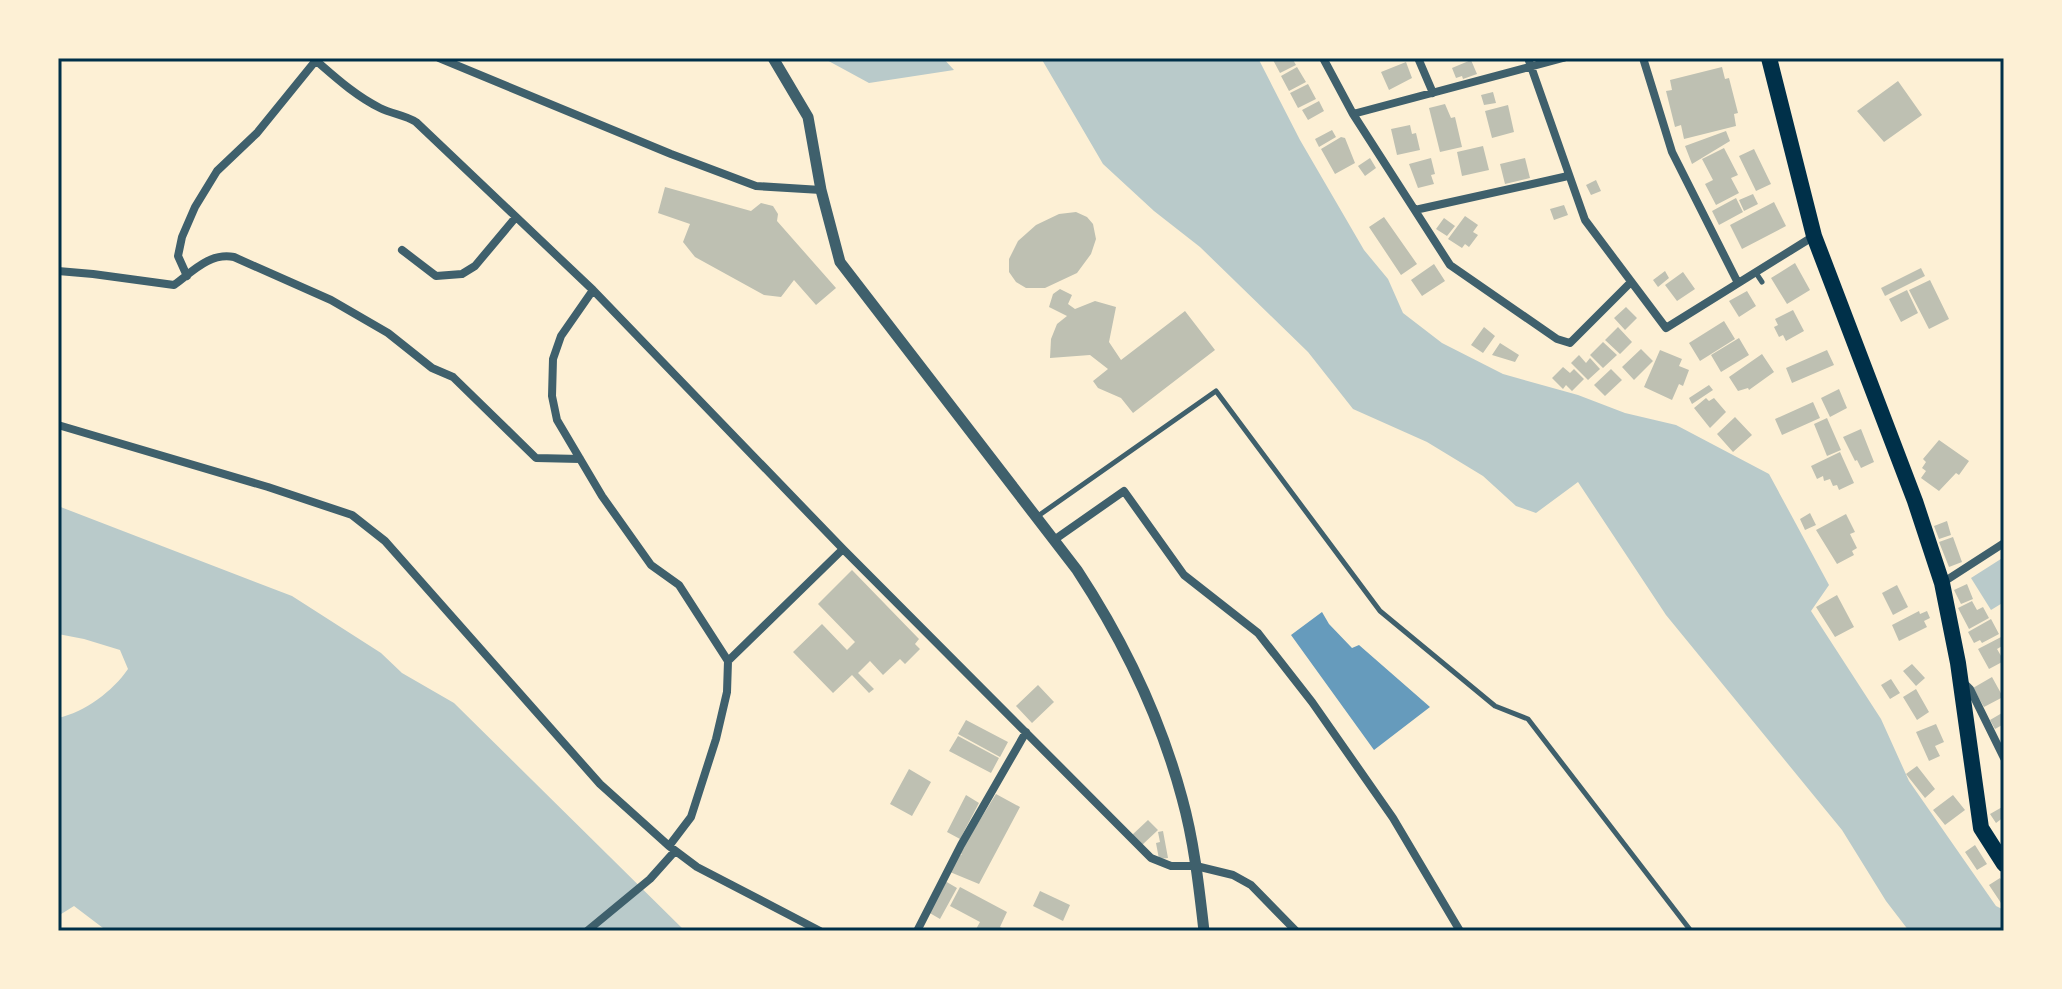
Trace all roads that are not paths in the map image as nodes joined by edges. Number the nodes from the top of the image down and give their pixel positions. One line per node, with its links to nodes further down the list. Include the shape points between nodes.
1 (439, 58): 13 (street, via 756,186)
2 (773, 58): 13 (street, via 808,117)
3 (1323, 58): 11 (street)
4 (1418, 58): 10 (street)
5 (1563, 58): 8 (street)
6 (1643, 58): 23 (street, via 1672,152)
7 (315, 59): 15 (street, via 365,100 416,122); 20 (street, via 257,133 217,171 195,207 178,256)
8 (1529, 62): 10 (street); 12 (street)
9 (1774, 62): 16 (highway)
10 (1433, 93): 11 (street)
11 (1353, 114): 14 (street)
12 (1568, 176): 14 (street); 22 (street, via 1585,220)
13 (821, 190): 27 (street, via 840,262)
14 (1415, 210): 22 (street, via 1450,265 1557,339 1570,343)
15 (516, 217): 17 (street, via 462,274 436,276); 24 (street)
16 (1814, 236): 19 (street); 31 (highway)
17 (402, 250)
18 (58, 271): 20 (street, via 174,285)
19 (1756, 272): 21 (lane); 23 (street)
20 (187, 276): 26 (street, via 222,254 331,300 453,377 536,458)
21 (1762, 282)
22 (1630, 283): 23 (street, via 1666,328)
23 (1738, 283)
24 (593, 290): 26 (street, via 561,336 553,359 557,420); 30 (street)
25 (58, 425): 36 (street, via 268,487 361,521 385,541 600,784)
26 (580, 459): 32 (street, via 651,565 679,585)
27 (1037, 516): 28 (street); 45 (lane, via 1216,391 1380,611 1495,706 1528,719)
28 (1054, 540): 38 (street, via 1106,614 1136,672 1182,798); 44 (street, via 1124,491 1184,575 1258,633 1312,702 1393,818)
29 (2004, 543): 31 (street)
30 (843, 549): 32 (street); 34 (street)
31 (1942, 583): 33 (highway)
32 (728, 661): 36 (street, via 716,739 691,817)
33 (1961, 680): 35 (street); 37 (highway, via 1981,828)
34 (1026, 732): 38 (street, via 1151,858 1171,866); 41 (street)
35 (2004, 758)
36 (672, 849): 39 (street, via 650,879); 40 (street)
37 (2004, 864)
38 (1196, 866): 42 (street); 43 (street, via 1251,885)
39 (587, 931)
40 (820, 931)
41 (917, 931)
42 (1204, 931)
43 (1296, 931)
44 (1460, 931)
45 (1691, 931)

